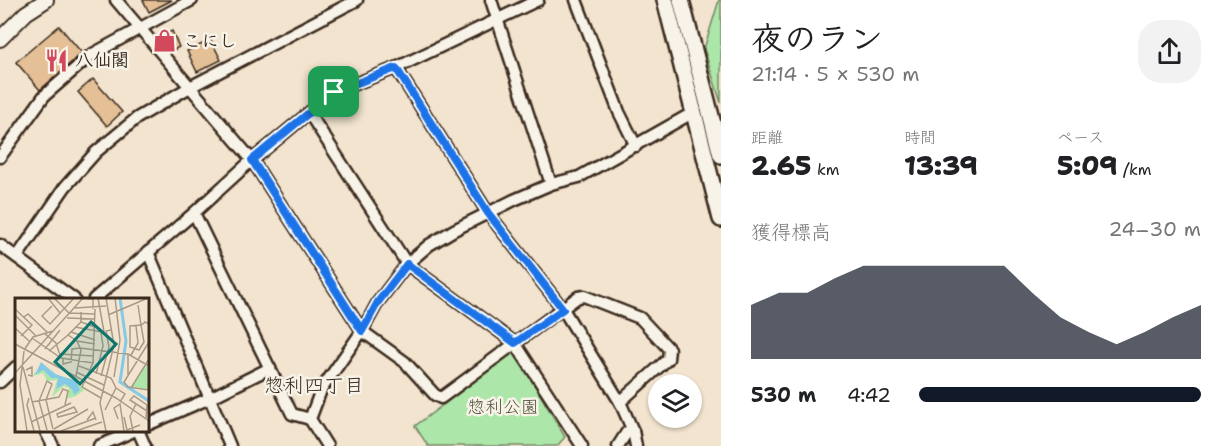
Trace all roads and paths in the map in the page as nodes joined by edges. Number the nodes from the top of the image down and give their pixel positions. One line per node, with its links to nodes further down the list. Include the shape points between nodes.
1 (46, 0): 12 (street, via 26,13)
2 (116, 0): 11 (street)
3 (192, 0): 11 (street)
4 (357, 0): 14 (street)
5 (491, 0): 10 (street)
6 (538, 0): 10 (street)
7 (576, 0): 17 (street)
8 (665, 0): 15 (main road)
9 (681, 0): 18 (main road)
10 (496, 20): 13 (street); 21 (street)
11 (140, 28): 14 (street); 19 (street, via 91,55 45,96)
12 (0, 39)
13 (396, 68): 16 (street, via 334,92); 23 (street)
14 (190, 87): 20 (street); 27 (street, via 137,118 96,152 65,187)
15 (694, 112): 17 (street); 24 (main road)
16 (309, 113): 20 (street); 28 (street)
17 (636, 146): 21 (street, via 579,177)
18 (721, 155)
19 (0, 157)
20 (252, 160): 22 (street); 32 (street)
21 (551, 184): 23 (street)
22 (194, 213): 26 (street); 35 (street)
23 (488, 213): 28 (street, via 429,245); 31 (street)
24 (721, 219)
25 (0, 245): 27 (street)
26 (148, 252): 30 (street); 37 (street)
27 (17, 257): 29 (street)
28 (407, 264): 32 (street); 33 (street)
29 (73, 298)
30 (95, 298)
31 (563, 309): 33 (street); 38 (street); 38 (street, via 584,296 640,318 669,349 668,359)
32 (362, 331): 33 (street, via 405,362 441,398); 39 (street, via 321,390)
33 (515, 343): 50 (street)
34 (15, 368): 36 (street)
35 (270, 368): 37 (street); 39 (street, via 292,414)
36 (0, 382)
37 (210, 399): 40 (street); 48 (street)
38 (620, 402): 44 (street)
39 (310, 419): 49 (street)
40 (148, 425)
41 (46, 431): 45 (street)
42 (133, 431): 46 (street)
43 (138, 431): 47 (street)
44 (633, 431): 51 (street, via 627,432); 52 (street)
45 (53, 446)
46 (99, 446)
47 (145, 446)
48 (230, 446)
49 (327, 446)
50 (582, 446)
51 (618, 446)
52 (636, 446)

